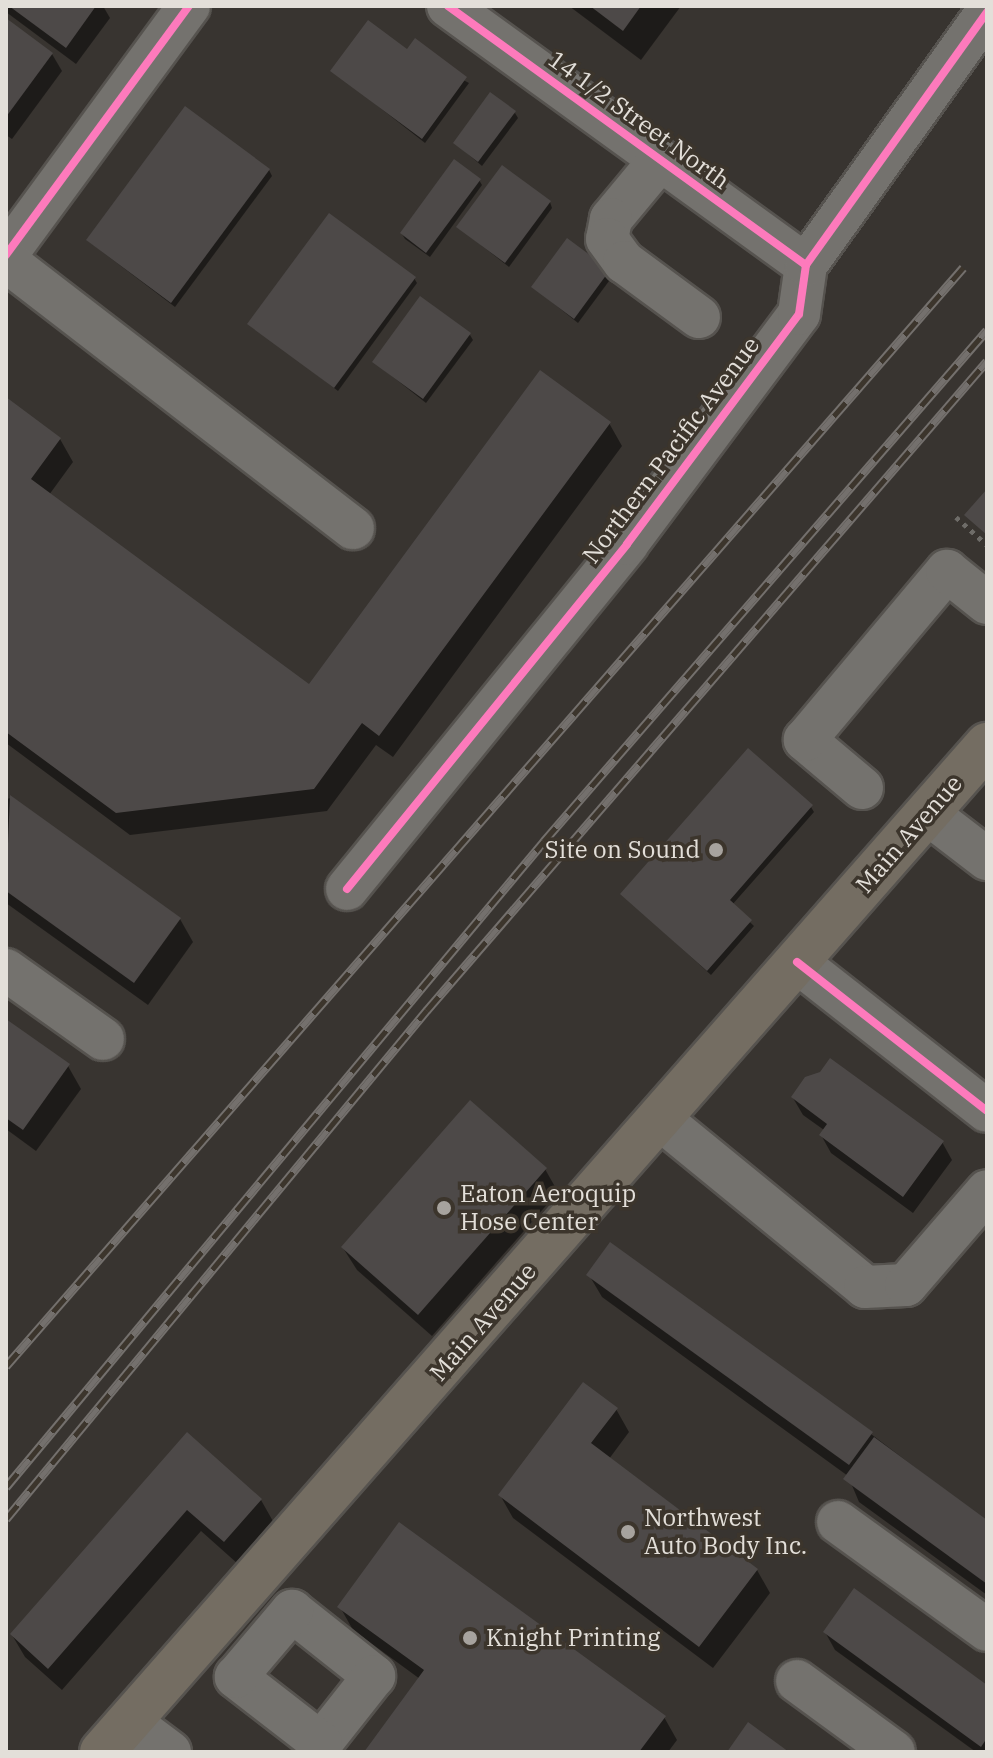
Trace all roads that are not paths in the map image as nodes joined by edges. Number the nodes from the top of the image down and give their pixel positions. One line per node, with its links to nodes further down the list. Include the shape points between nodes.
1 (189, 6): 5 (street)
2 (448, 6): 4 (street, 14 1/2 Street North)
3 (987, 12): 6 (street, Northern Pacific Avenue)
4 (660, 160): 6 (street, 14 1/2 Street North); 7 (street, via 611,219 607,239 624,262)
5 (6, 258): 8 (street)
6 (806, 265): 14 (street, Northern Pacific Avenue, via 799,314 627,544)
7 (699, 317)
8 (353, 528)
9 (987, 603): 11 (street, via 947,571 805,740)
10 (987, 745): 12 (main road, Main Avenue)
11 (862, 788)
12 (927, 813): 13 (street); 15 (main road, Main Avenue)
13 (987, 859)
14 (347, 889)
15 (797, 962): 18 (street); 19 (main road, Main Avenue)
16 (6, 970): 17 (street)
17 (103, 1039)
18 (987, 1111)
19 (660, 1119): 20 (street, via 865,1287 906,1285); 22 (main road, Main Avenue)
20 (987, 1191)
21 (838, 1522): 24 (street)
22 (259, 1575): 23 (street); 25 (main road, Main Avenue)
23 (292, 1611): 26 (street); 29 (street, via 374,1676 321,1743)
24 (987, 1630)
25 (201, 1641): 26 (street); 28 (main road, Main Avenue)
26 (236, 1677): 29 (street)
27 (797, 1681): 31 (street)
28 (116, 1737): 30 (street)
29 (301, 1743)
30 (170, 1752)
31 (894, 1752)

